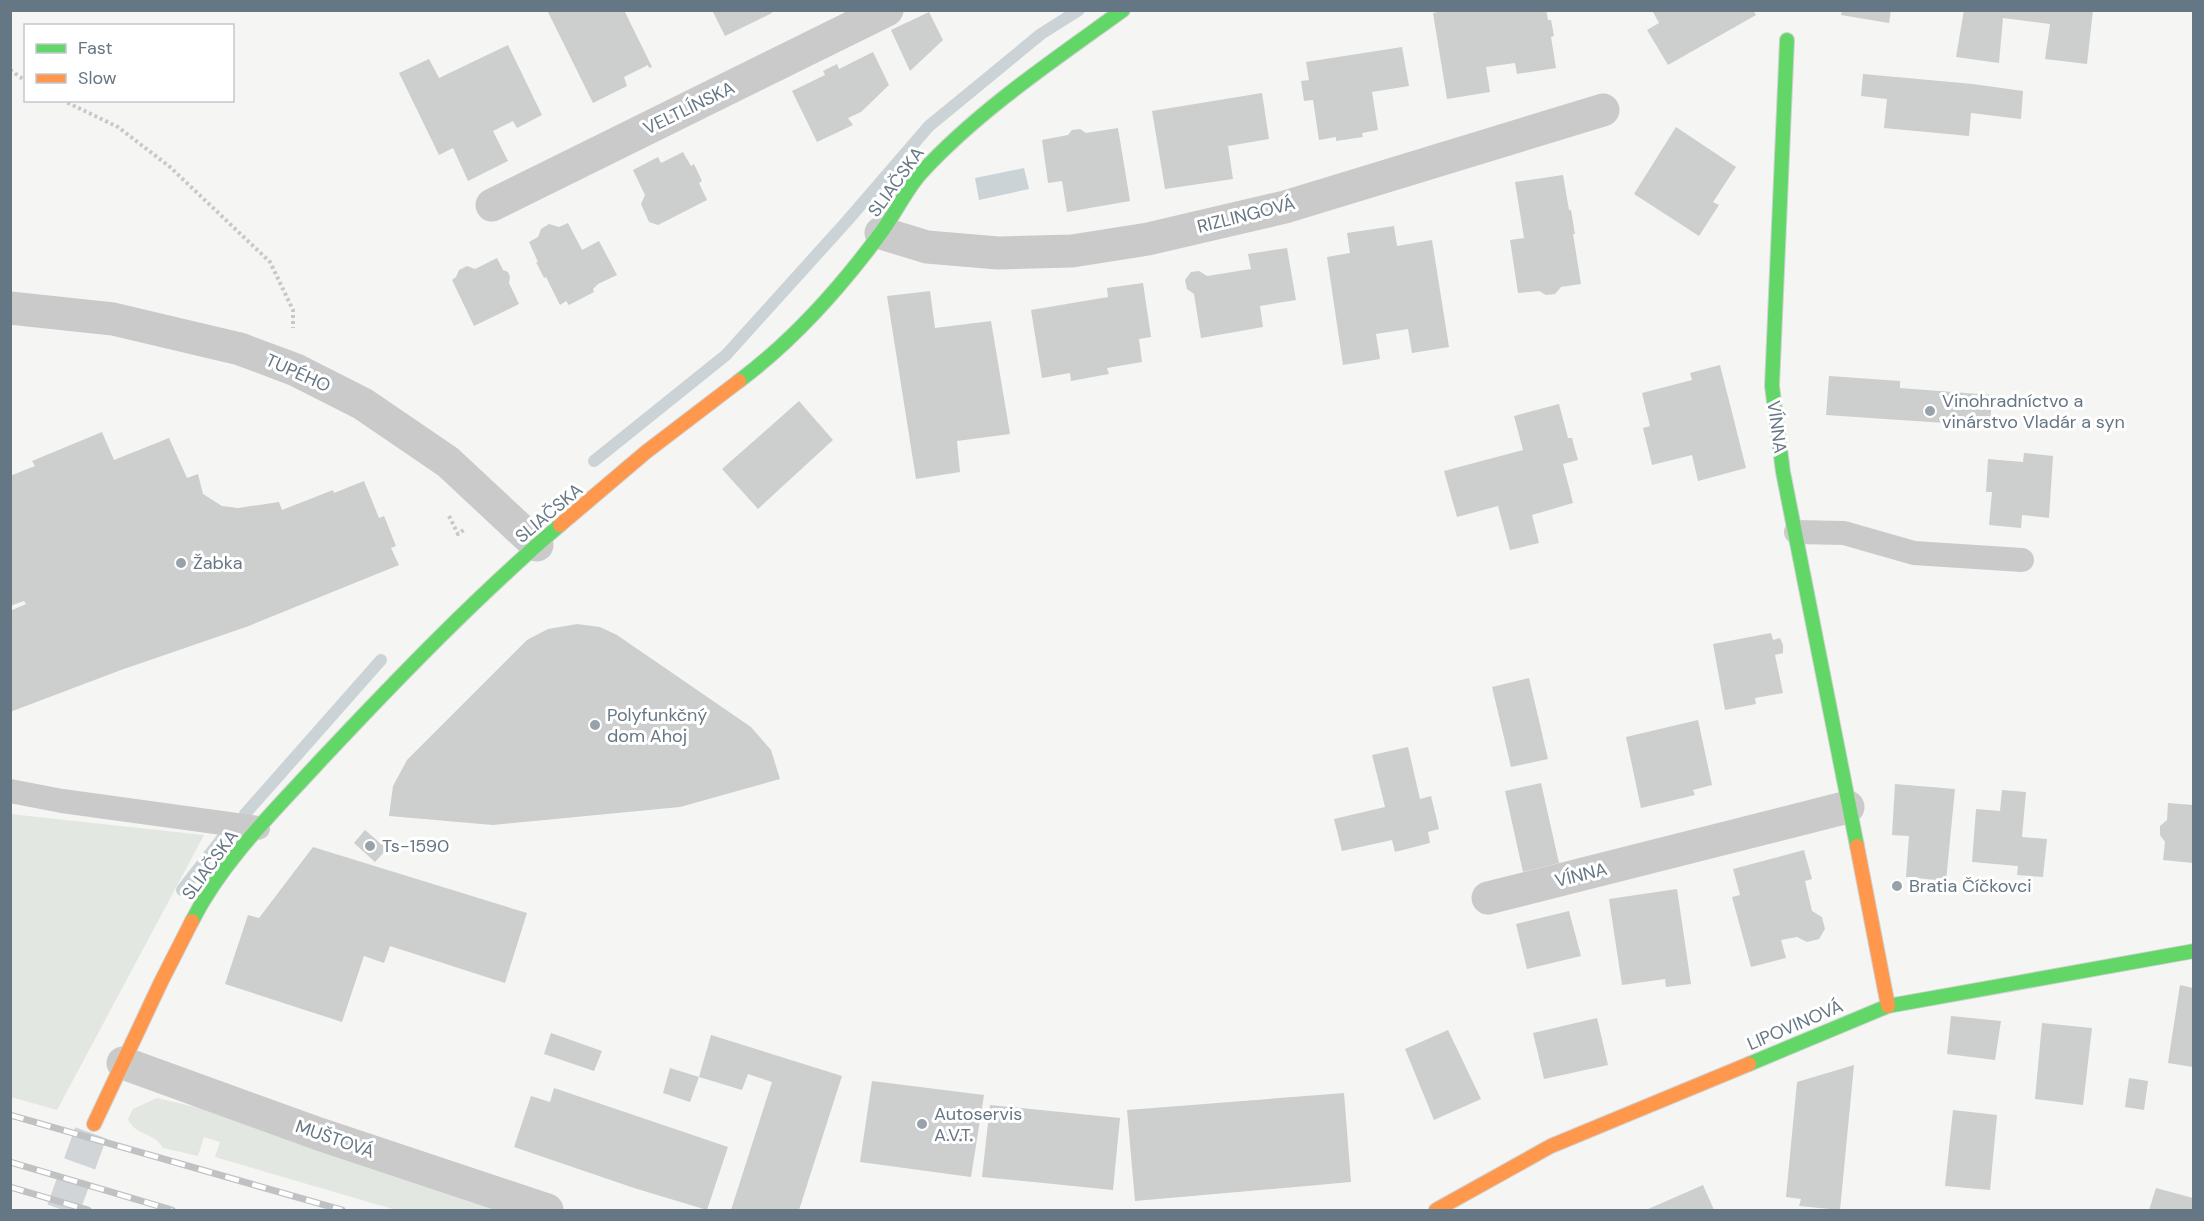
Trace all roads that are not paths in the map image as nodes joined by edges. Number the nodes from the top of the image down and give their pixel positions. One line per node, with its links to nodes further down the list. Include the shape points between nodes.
1 (887, 10): 5 (street, VELTLÍNSKA)
2 (1123, 10): 6 (street, SLIAČSKA, via 952,140 919,176)
3 (1787, 40): 8 (street, VÍNNA, via 1772,386 1783,472)
4 (1603, 110): 6 (street, RIZLINGOVÁ, via 1285,207 1148,239 1072,251 998,253 927,247)
5 (492, 205)
6 (881, 233): 9 (street, SLIAČSKA, via 822,308 753,371 646,452)
7 (10, 308): 9 (street, TUPÉHO, via 113,319 240,348 296,370 363,404 448,462)
8 (1796, 532): 10 (lane, via 1844,533 1914,553); 12 (street, VÍNNA)
9 (537, 545): 13 (street, SLIAČSKA, via 400,676)
10 (2022, 560)
11 (10, 791): 13 (lane)
12 (1848, 807): 14 (street, VÍNNA); 16 (street, VÍNNA)
13 (258, 828): 17 (street, SLIAČSKA, via 204,898)
14 (1488, 898)
15 (2193, 951): 16 (street, LIPOVINOVÁ)
16 (1888, 1006): 20 (street, LIPOVINOVÁ, via 1551,1146)
17 (123, 1063): 18 (street, SLIAČSKA); 19 (street, MUŠTOVÁ)
18 (94, 1124)
19 (547, 1210)
20 (1436, 1210)

